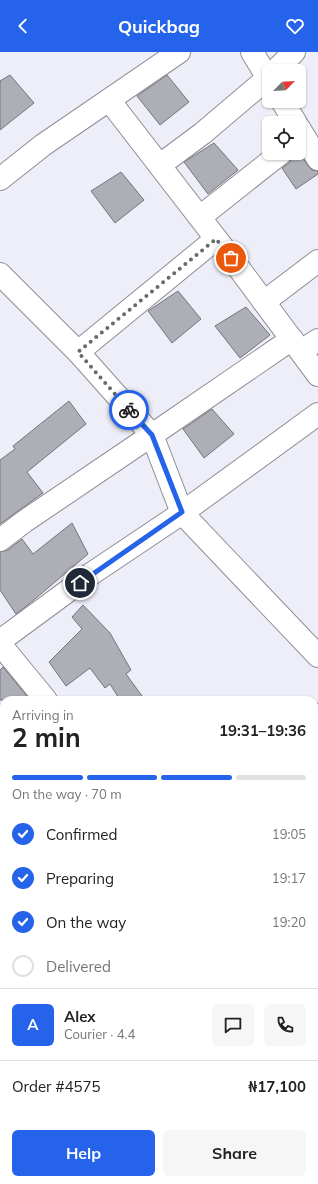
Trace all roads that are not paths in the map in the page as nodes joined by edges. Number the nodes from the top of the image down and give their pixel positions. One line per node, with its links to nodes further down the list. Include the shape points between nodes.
1 (179, 52): 7 (street)
2 (252, 52): 5 (street)
3 (294, 52): 4 (street)
4 (282, 64)
5 (262, 66)
6 (262, 84): 11 (street)
7 (109, 100): 11 (street); 12 (street, via 43,145)
8 (306, 141): 9 (street)
9 (318, 159)
10 (272, 160): 13 (street)
11 (160, 165): 13 (street)
12 (0, 180)
13 (200, 217): 14 (street)
14 (216, 239): 17 (street); 19 (street)
15 (318, 260): 17 (street)
16 (0, 274): 19 (street)
17 (264, 302): 18 (street)
18 (303, 343): 20 (street); 22 (street)
19 (78, 352): 22 (street)
20 (318, 375)
21 (318, 414): 23 (street)
22 (152, 435): 23 (street); 24 (street)
23 (182, 512): 25 (street, via 91,574); 26 (street)
24 (0, 540)
25 (0, 643): 27 (street)
26 (318, 656)
27 (43, 696)

